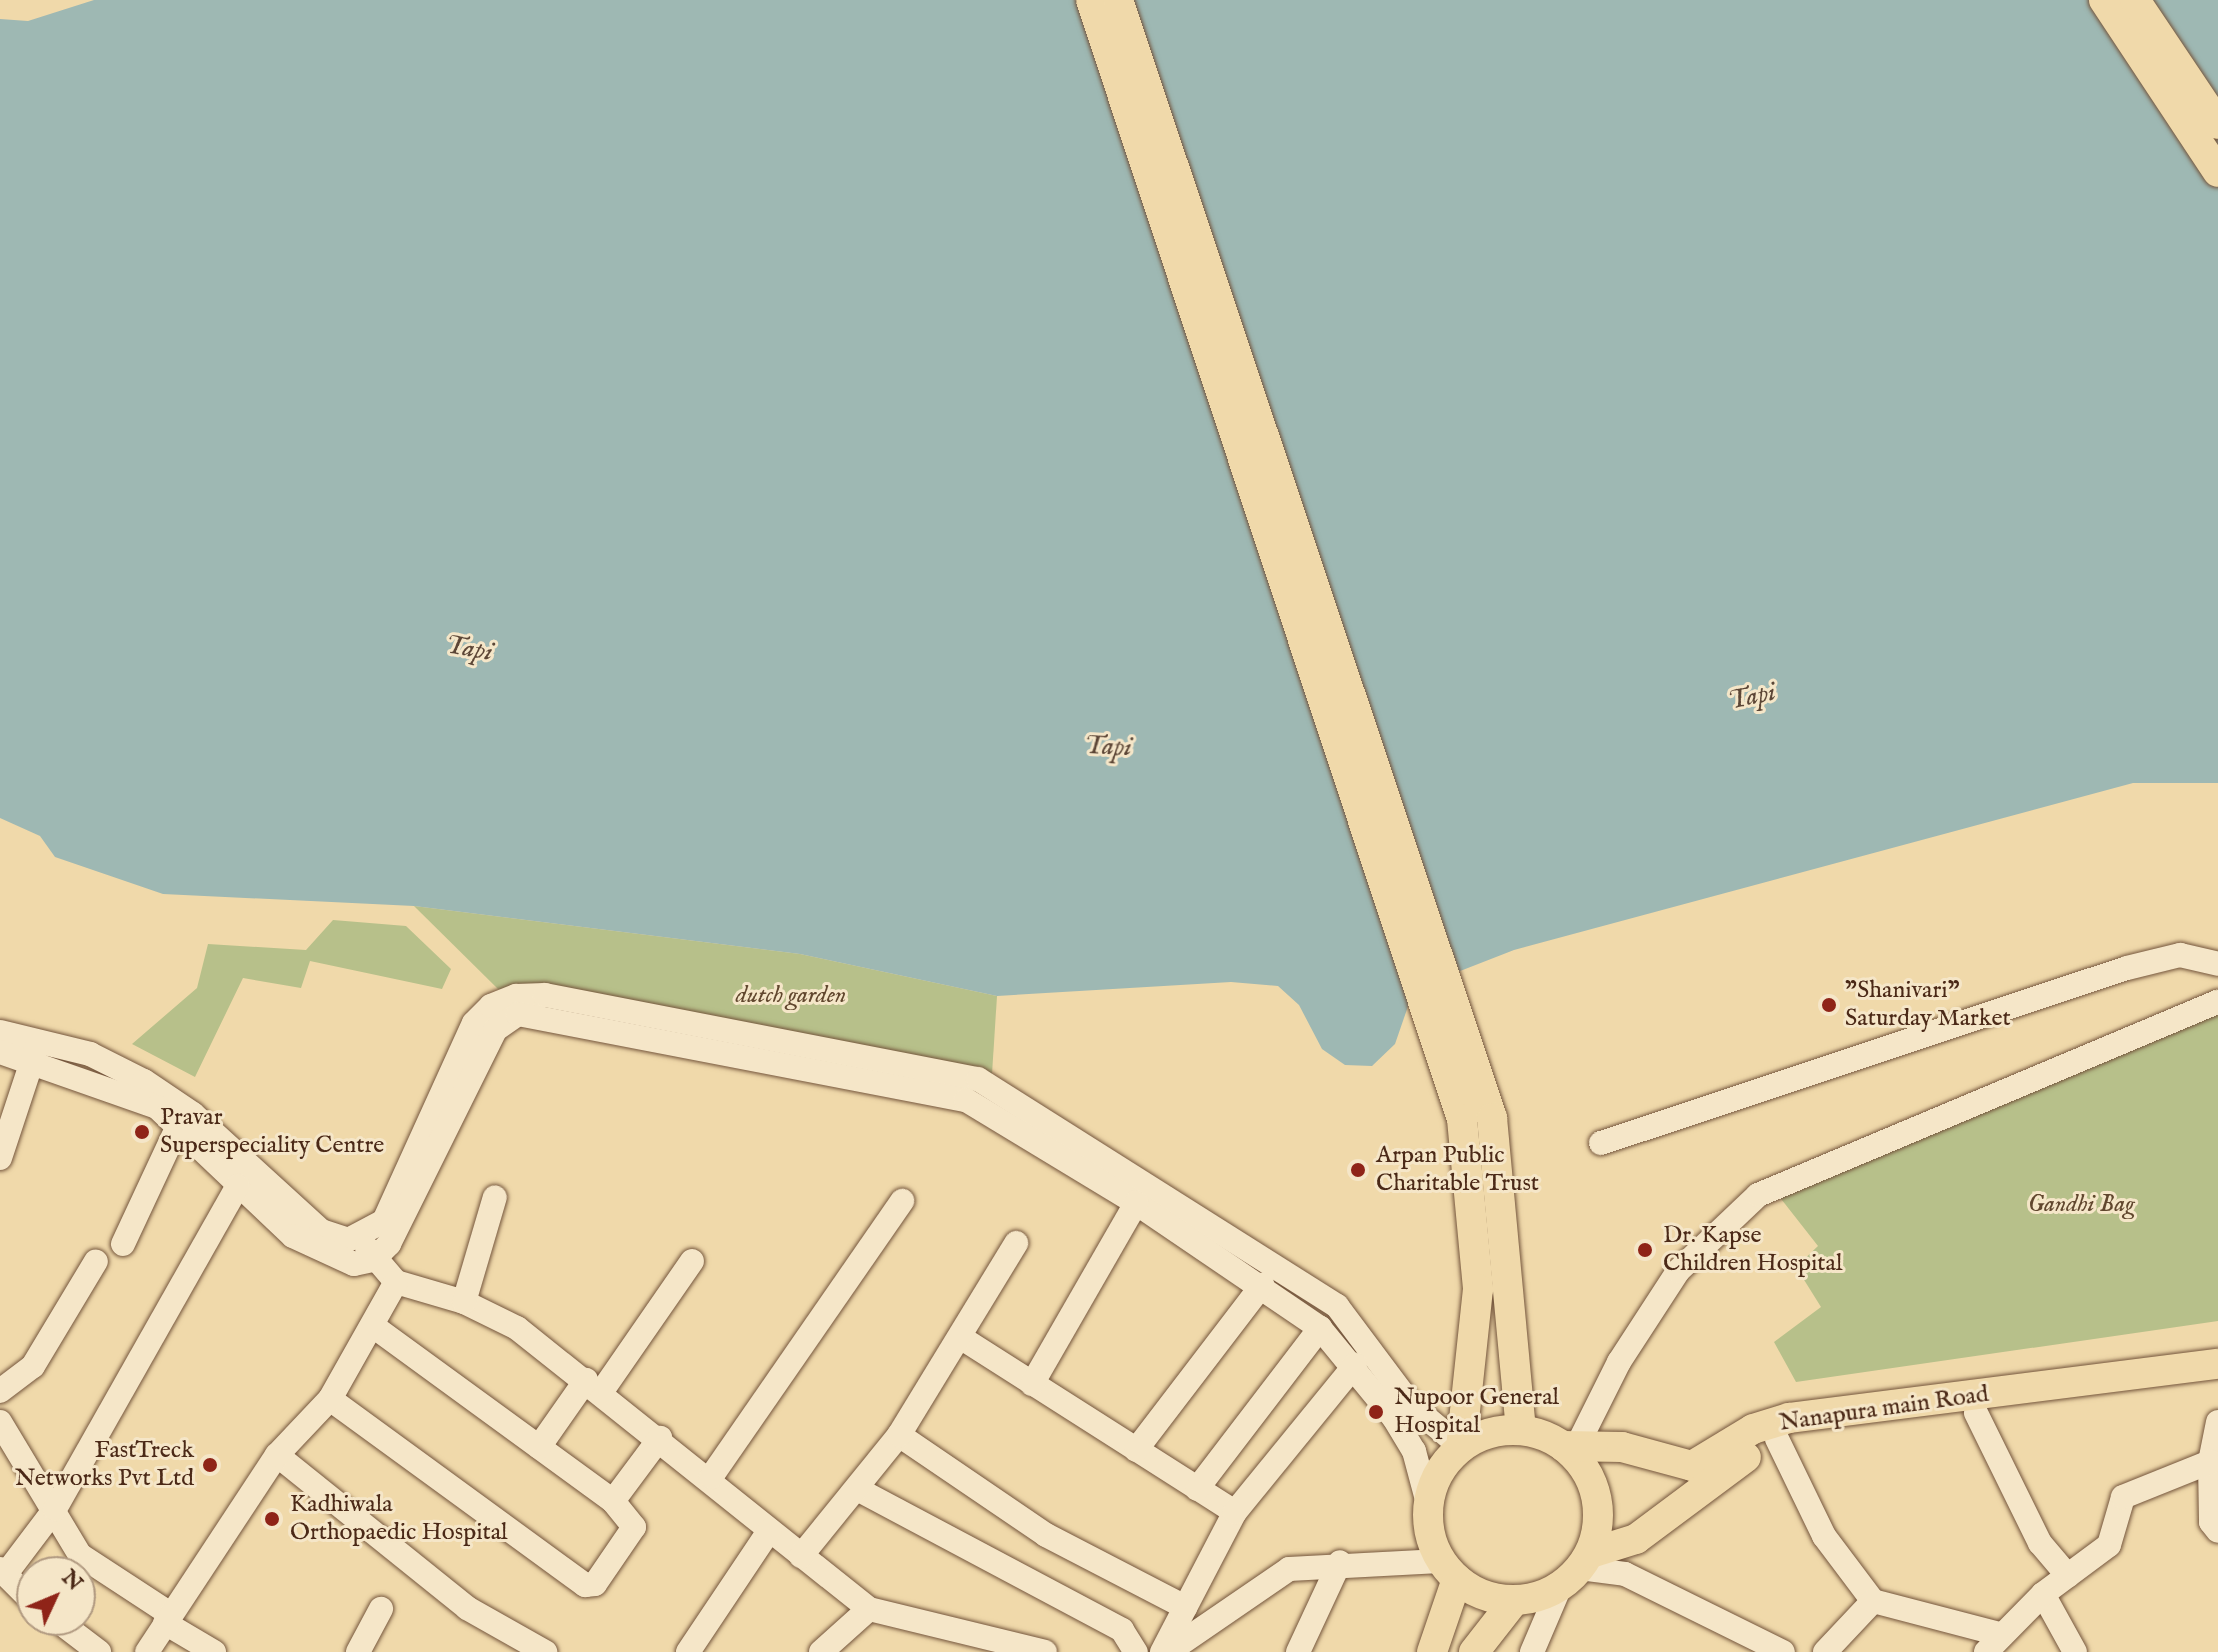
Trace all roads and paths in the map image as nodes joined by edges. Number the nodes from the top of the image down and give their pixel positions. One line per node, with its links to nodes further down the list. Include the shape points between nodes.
1 (1091, 0): 46 (main road, via 1462,1119 1478,1289)
2 (1118, 0): 40 (main road, via 1492,1118)
3 (2104, 0): 6 (main road)
4 (2135, 0): 5 (main road)
5 (2218, 124)
6 (2218, 172)
7 (2218, 964): 13 (street, via 2180,955 2127,968)
8 (2218, 1002): 44 (street, via 1758,1195 1678,1271)
9 (0, 1032): 10 (street)
10 (36, 1050): 11 (street); 12 (street, via 139,1097); 14 (street); 21 (street, via 144,1081 193,1114 321,1231)
11 (0, 1052)
12 (179, 1124): 15 (street); 20 (street)
13 (1601, 1143)
14 (0, 1158)
15 (238, 1186): 21 (street, via 306,1244 341,1261); 55 (street)
16 (495, 1197): 26 (street)
17 (902, 1201): 50 (street)
18 (1136, 1203): 21 (street, via 966,1100 518,1014 495,1030 389,1244); 25 (street); 33 (street)
19 (1016, 1243): 29 (street)
20 (123, 1244)
21 (368, 1249): 24 (street); 46 (street, via 474,1023 491,1006 516,996 545,995 970,1076 1012,1094 1279,1264 1354,1323 1411,1405)
22 (96, 1261): 35 (street, via 33,1366)
23 (692, 1261): 34 (street)
24 (396, 1282): 26 (street); 27 (street)
25 (1262, 1285): 28 (street); 47 (street)
26 (464, 1302): 34 (street, via 517,1328)
27 (374, 1327): 36 (street); 45 (street)
28 (1320, 1328): 31 (street); 51 (street)
29 (960, 1337): 33 (street); 41 (street)
30 (2218, 1364): 44 (main road, Nanapura main Road, via 1789,1418 1753,1429 1692,1466)
31 (1355, 1365): 54 (street, via 1414,1451); 56 (street)
32 (2218, 1380): 37 (main road, Nanapura main Road)
33 (1032, 1384): 47 (street)
34 (594, 1385): 42 (street); 45 (street)
35 (0, 1391)
36 (330, 1399): 48 (street); 53 (street, via 590,1587 634,1527)
37 (1976, 1413): 43 (main road, Nanapura main Road); 64 (street, via 2040,1543)
38 (0, 1422): 55 (street)
39 (2218, 1422): 49 (street)
40 (1521, 1430): 44 (main road); 46 (main road)
41 (899, 1435): 52 (street); 68 (street, via 1046,1535)
42 (660, 1438): 50 (street); 53 (street)
43 (1777, 1439): 62 (main road, Nanapura main Road, via 1636,1539); 67 (street, via 1824,1536)
44 (1570, 1445): 62 (main road, via 1593,1483 1599,1506)
45 (539, 1447): 53 (street)
46 (1461, 1447): 54 (main road, via 1439,1475)
47 (1136, 1450): 51 (street)
48 (277, 1455): 71 (street); 80 (street, via 467,1608)
49 (2210, 1462): 58 (street, via 2211,1522); 64 (street, via 2123,1497 2109,1545)
50 (711, 1477): 57 (street)
51 (1197, 1489): 56 (street)
52 (859, 1490): 59 (street); 83 (street, via 1122,1630)
53 (613, 1501)
54 (1429, 1507): 61 (main road)
55 (55, 1509): 63 (street); 71 (street, via 80,1555)
56 (1235, 1512): 68 (street)
57 (769, 1531): 59 (street); 81 (street)
58 (2218, 1531)
59 (801, 1556): 70 (street)
60 (1340, 1562): 61 (street); 74 (street, via 1289,1569); 85 (street)
61 (1448, 1570): 66 (main road); 86 (main road)
62 (1577, 1570): 66 (main road); 88 (street); 89 (street, via 1625,1574)
63 (2, 1572)
64 (2068, 1576): 65 (street)
65 (2043, 1594): 73 (street); 91 (street)
66 (1514, 1601): 87 (main road)
67 (1873, 1601): 73 (street); 90 (street)
68 (1185, 1607): 84 (street)
69 (381, 1609): 79 (street)
70 (869, 1609): 75 (street); 82 (street)
71 (167, 1619): 77 (street); 78 (street)
72 (78, 1636): 76 (street)
73 (1993, 1643)
74 (1180, 1649)
75 (1032, 1651)
76 (99, 1652)
77 (147, 1652)
78 (214, 1652)
79 (358, 1652)
80 (545, 1652)
81 (688, 1652)
82 (821, 1652)
83 (1136, 1652)
84 (1162, 1652)
85 (1298, 1652)
86 (1432, 1652)
87 (1474, 1652)
88 (1532, 1652)
89 (1783, 1652)
90 (1825, 1652)
91 (2075, 1652)

